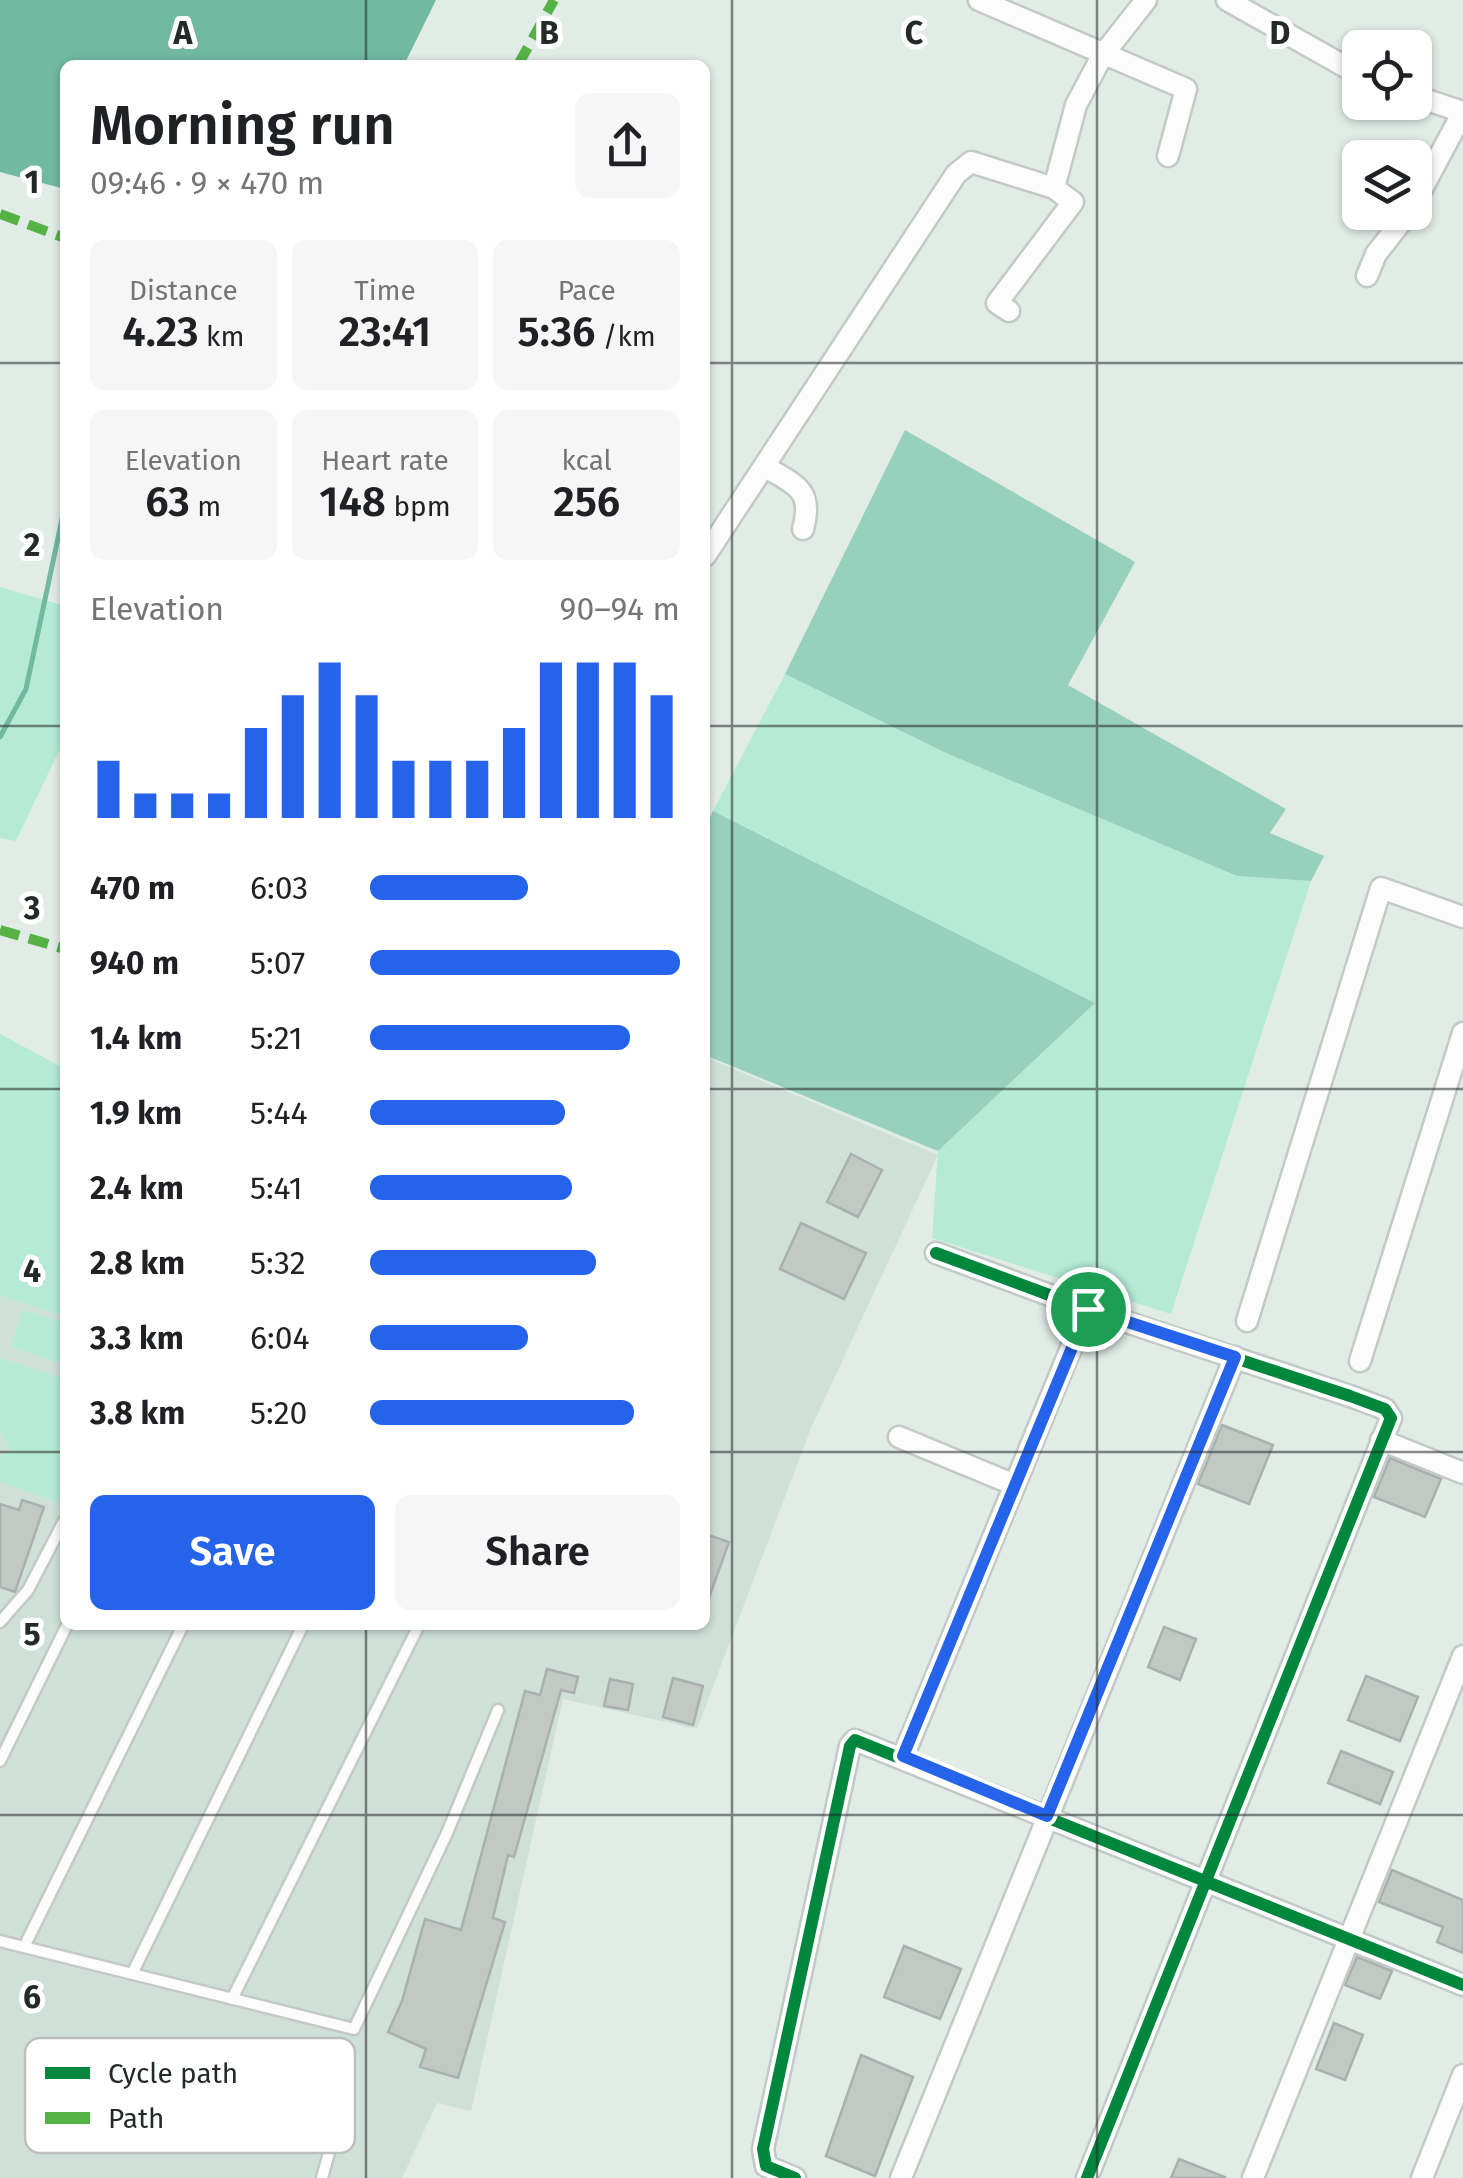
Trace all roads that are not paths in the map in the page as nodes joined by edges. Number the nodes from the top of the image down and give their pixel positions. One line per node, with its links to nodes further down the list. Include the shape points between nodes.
1 (979, 0): 4 (street)
2 (1146, 0): 4 (street)
3 (1227, 0): 5 (street)
4 (1102, 56): 8 (street, via 1186,90); 10 (street, via 1076,106)
5 (1342, 65)
6 (1432, 102): 7 (street)
7 (1463, 112): 9 (street)
8 (1168, 156)
9 (1432, 170)
10 (1054, 188): 13 (street, via 1073,202 997,303); 14 (street, via 972,162 956,174)
11 (1395, 230): 12 (street)
12 (1367, 276)
13 (1009, 312)
14 (764, 466): 15 (street, via 803,491 809,507); 16 (street)
15 (803, 529)
16 (710, 548)
17 (1463, 917): 21 (street, via 1381,888)
18 (1463, 1034): 23 (street)
19 (936, 1253): 20 (street)
20 (1088, 1309): 22 (street); 27 (street)
21 (1247, 1322)
22 (1235, 1357): 25 (street, via 1385,1409 1390,1418); 38 (street)
23 (1360, 1361)
24 (899, 1437): 27 (street)
25 (1382, 1440): 26 (street); 39 (street)
26 (1463, 1473)
27 (1015, 1484): 36 (street)
28 (60, 1529): 29 (lane, via 28,1590)
29 (0, 1622)
30 (66, 1630): 37 (lane)
31 (181, 1630): 42 (lane)
32 (301, 1630): 43 (lane)
33 (416, 1630): 45 (lane)
34 (1463, 1656): 40 (street)
35 (498, 1710): 45 (lane, via 354,2029)
36 (903, 1756): 38 (street); 49 (street, via 863,1740 850,1746 762,2149 766,2166)
37 (0, 1761)
38 (1047, 1816): 39 (street); 50 (street)
39 (1204, 1880): 40 (street); 51 (street)
40 (1351, 1940): 44 (street); 52 (street)
41 (0, 1941): 42 (lane)
42 (24, 1947): 43 (lane)
43 (132, 1974): 45 (lane)
44 (1463, 1985)
45 (232, 1999)
46 (1463, 2075): 53 (street)
47 (329, 2153): 48 (lane)
48 (322, 2178)
49 (796, 2178)
50 (901, 2178)
51 (1087, 2178)
52 (1253, 2178)
53 (1422, 2178)

